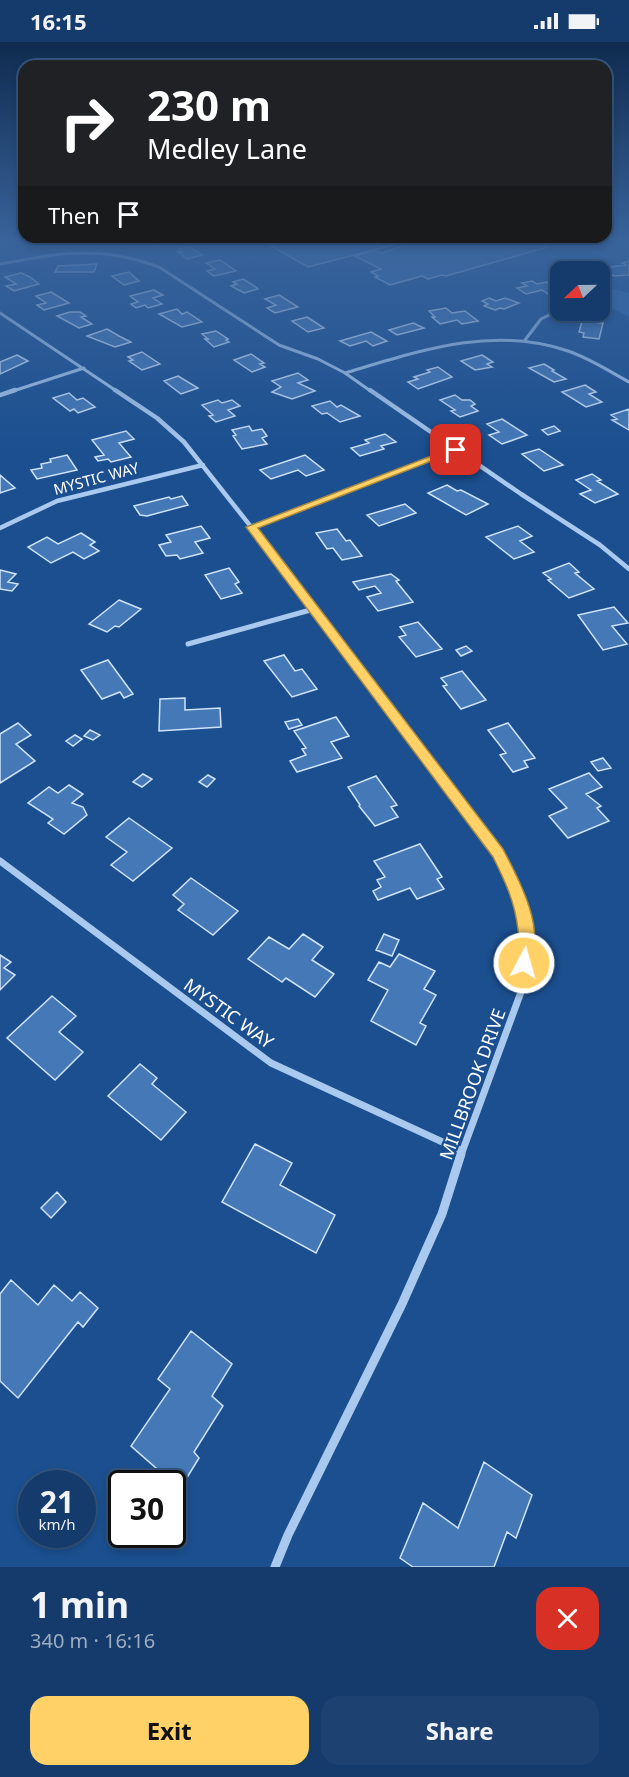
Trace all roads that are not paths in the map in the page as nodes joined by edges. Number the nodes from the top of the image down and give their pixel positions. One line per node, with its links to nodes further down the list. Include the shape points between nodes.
1 (227, 311): 6 (street, via 279,345)
2 (0, 313): 5 (street, MILLBROOK DRIVE)
3 (550, 314): 4 (street, via 541,319)
4 (525, 340): 6 (street, via 465,340); 7 (street, via 567,351)
5 (84, 368): 8 (street); 10 (street, MILLBROOK DRIVE, via 157,418)
6 (345, 374): 9 (street)
7 (629, 382)
8 (0, 395)
9 (456, 450): 11 (street); 13 (street, via 600,545)
10 (203, 465): 11 (street, MILLBROOK DRIVE); 12 (street, MYSTIC WAY, via 57,501)
11 (251, 527): 14 (street, MILLBROOK DRIVE)
12 (0, 528)
13 (629, 569)
14 (314, 609): 15 (street); 17 (street, MILLBROOK DRIVE, via 498,853 519,894 527,933 521,992)
15 (188, 644)
16 (0, 861): 17 (street, MYSTIC WAY, via 271,1063)
17 (462, 1151): 18 (street, MILLBROOK DRIVE, via 434,1234)
18 (274, 1567)

